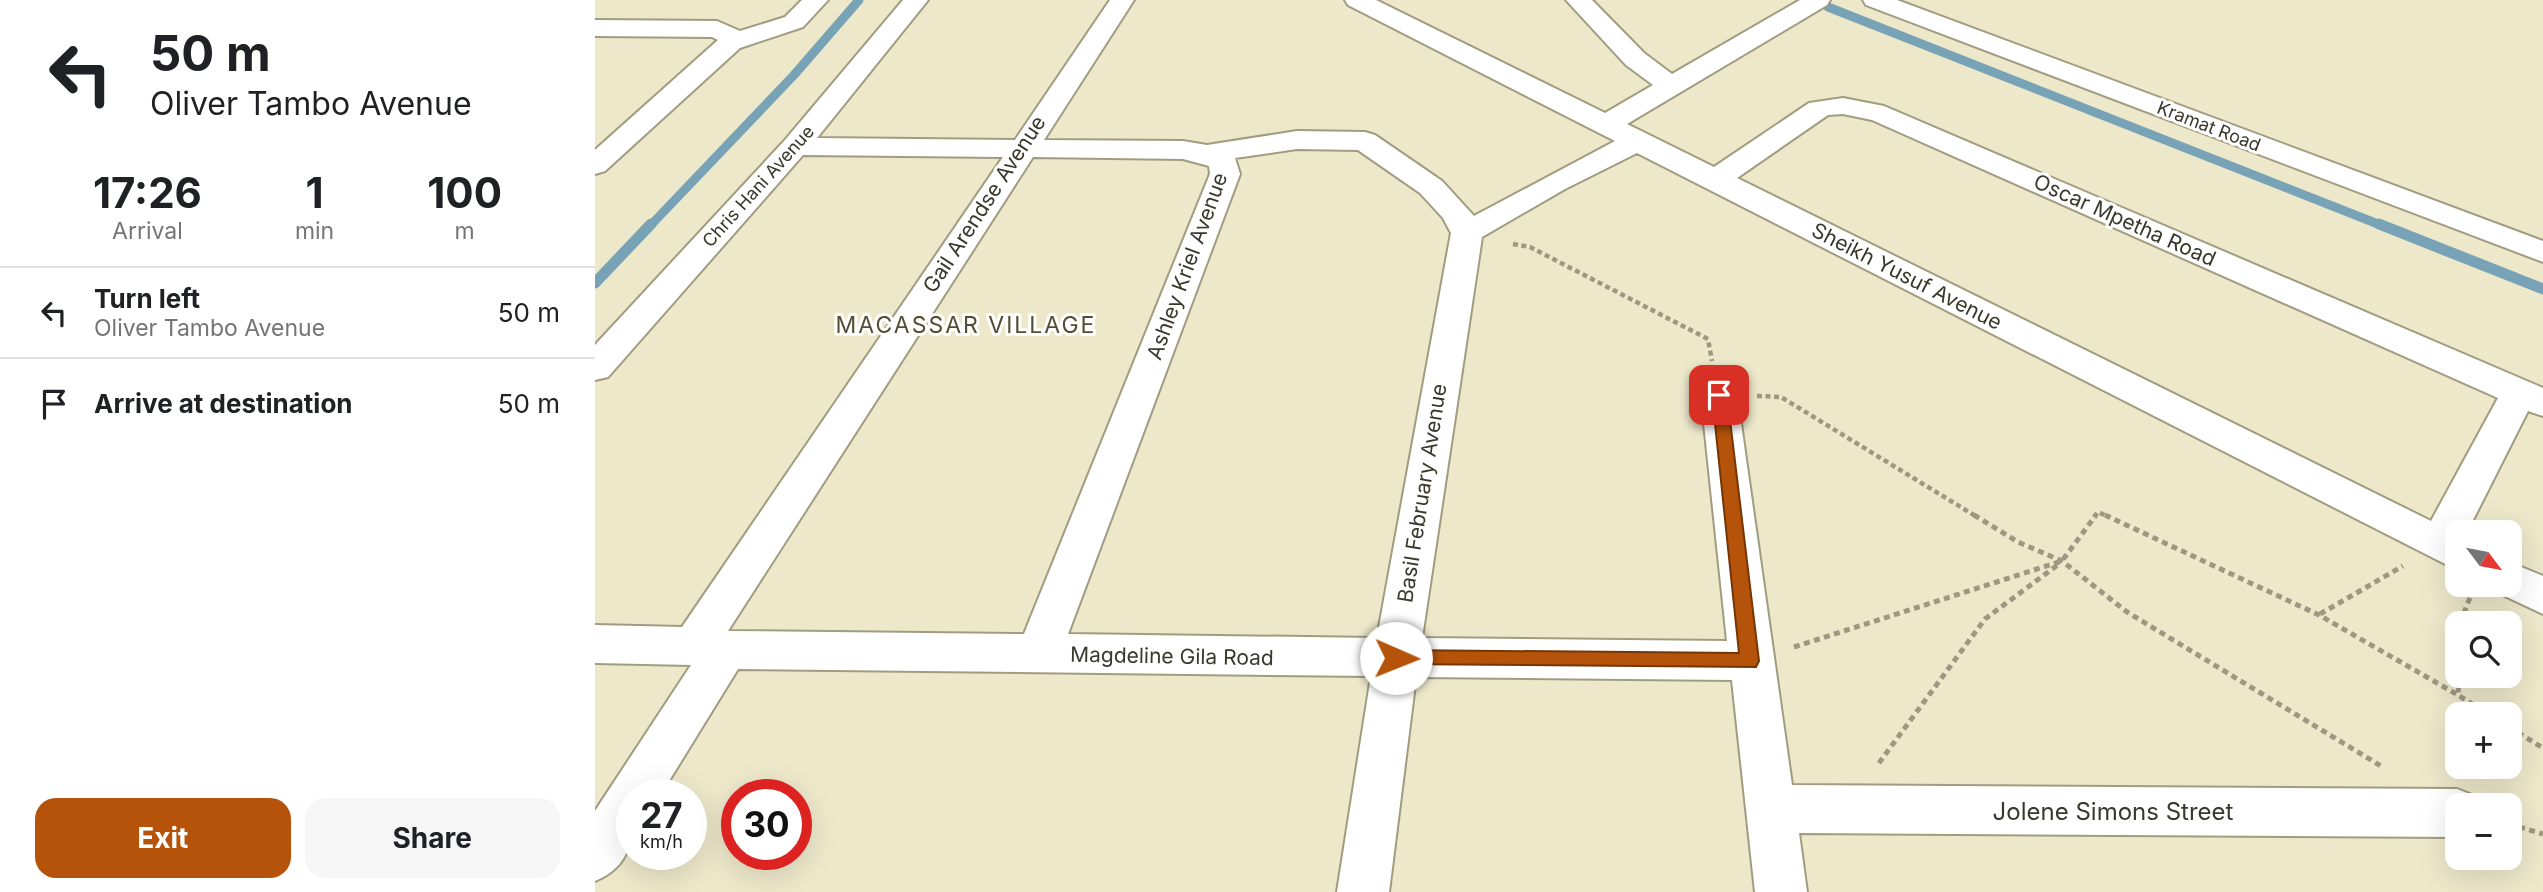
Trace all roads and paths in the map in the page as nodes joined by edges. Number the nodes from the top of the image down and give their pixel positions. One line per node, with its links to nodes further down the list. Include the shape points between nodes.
1 (816, 0): 9 (street, via 794,22)
2 (916, 0): 15 (street, Chris Hani Avenue)
3 (1357, 0): 13 (street, Sheikh Yusuf Avenue)
4 (1578, 0): 10 (street, via 1635,59)
5 (1818, 0): 10 (street)
6 (1875, 0): 21 (street, Kramat Road)
7 (1118, 5): 16 (street, Gail Arendse Avenue)
8 (595, 28): 9 (street, via 717,29 730,33)
9 (731, 42): 12 (street)
10 (1672, 88): 13 (street)
11 (606, 124): 12 (street)
12 (639, 124): 18 (street)
13 (1605, 125): 14 (street, Sheikh Yusuf Avenue)
14 (1638, 141): 19 (street, Sheikh Yusuf Avenue); 20 (street, via 1554,183)
15 (795, 146): 16 (street, Ashley Kriel Avenue); 22 (street, Chris Hani Avenue)
16 (1021, 149): 17 (street, Ashley Kriel Avenue); 33 (street, Gail Arendse Avenue)
17 (1207, 154): 20 (street, via 1297,140 1365,141 1431,187 1457,214); 34 (street, Ashley Kriel Avenue, via 1223,162 1225,174)
18 (595, 165)
19 (1715, 180): 24 (street, Oscar Mpetha Road, via 1819,109 1856,106); 26 (street, Sheikh Yusuf Avenue)
20 (1464, 247): 23 (path, via 1530,247 1707,339); 35 (street, Basil February Avenue)
21 (2543, 252)
22 (595, 368)
23 (1719, 395): 28 (path, via 1781,397 2018,542); 36 (street)
24 (2531, 398): 25 (street)
25 (2465, 520)
26 (2445, 547)
27 (2445, 551): 31 (path)
28 (2062, 561): 31 (path, via 2098,512); 36 (path); 42 (path, via 2127,612); 45 (path, via 1985,619 1897,736)
29 (2522, 586): 30 (street)
30 (2543, 596)
31 (2319, 615): 38 (path)
32 (595, 644): 33 (street, Magdeline Gila Road)
33 (710, 648): 34 (street, Magdeline Gila Road); 43 (street, Gail Arendse Avenue)
34 (1038, 655): 35 (street, Magdeline Gila Road)
35 (1396, 658): 36 (street, Magdeline Gila Road); 51 (street, Basil February Avenue)
36 (1750, 661): 44 (street)
37 (2459, 688): 38 (path)
38 (2459, 695): 39 (path)
39 (2470, 702)
40 (2522, 735): 41 (path)
41 (2543, 748)
42 (2388, 770)
43 (642, 779)
44 (1770, 809): 45 (street, Jolene Simons Street); 52 (street)
45 (1850, 809): 46 (street, Jolene Simons Street)
46 (2445, 813)
47 (616, 823): 50 (street, Gail Arendse Avenue)
48 (2522, 828): 49 (path)
49 (2543, 834)
50 (595, 856)
51 (1363, 892)
52 (1781, 892)

